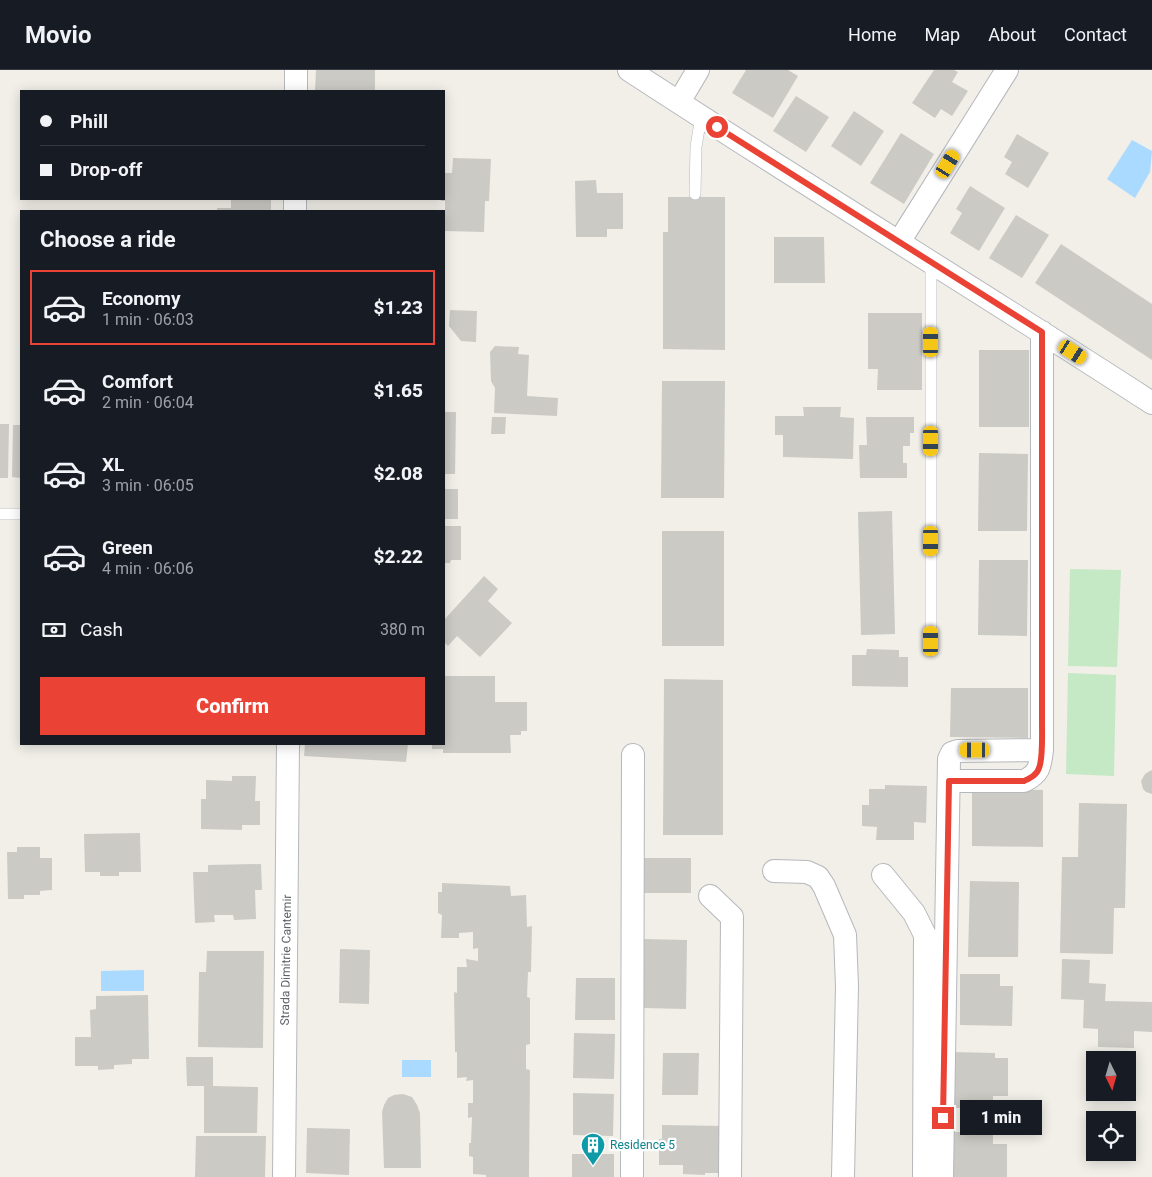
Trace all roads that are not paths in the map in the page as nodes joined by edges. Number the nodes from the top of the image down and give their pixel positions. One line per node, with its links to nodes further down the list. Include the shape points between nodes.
1 (296, 70): 5 (street)
2 (629, 70): 6 (street)
3 (698, 70): 6 (street)
4 (1006, 70): 9 (street)
5 (296, 90)
6 (679, 102): 7 (street)
7 (701, 116): 8 (lane, via 696,147); 9 (street)
8 (695, 194)
9 (898, 242): 10 (street)
10 (931, 262): 11 (street); 15 (lane)
11 (1042, 332): 12 (street); 17 (street)
12 (1152, 403)
13 (0, 514): 14 (lane)
14 (20, 514)
15 (931, 641)
16 (288, 745): 23 (street, Strada Dimitrie Cantemir)
17 (1042, 750): 19 (street, via 1040,768 1033,777 1024,781); 19 (street, via 952,753)
18 (633, 755): 24 (street)
19 (949, 781): 28 (street)
20 (774, 871): 26 (street, via 807,872 818,877 845,935)
21 (883, 875): 27 (street, via 914,913 925,935)
22 (710, 896): 25 (street, via 732,917)
23 (284, 1177)
24 (632, 1177)
25 (730, 1177)
26 (843, 1177)
27 (924, 1177)
28 (942, 1177)

